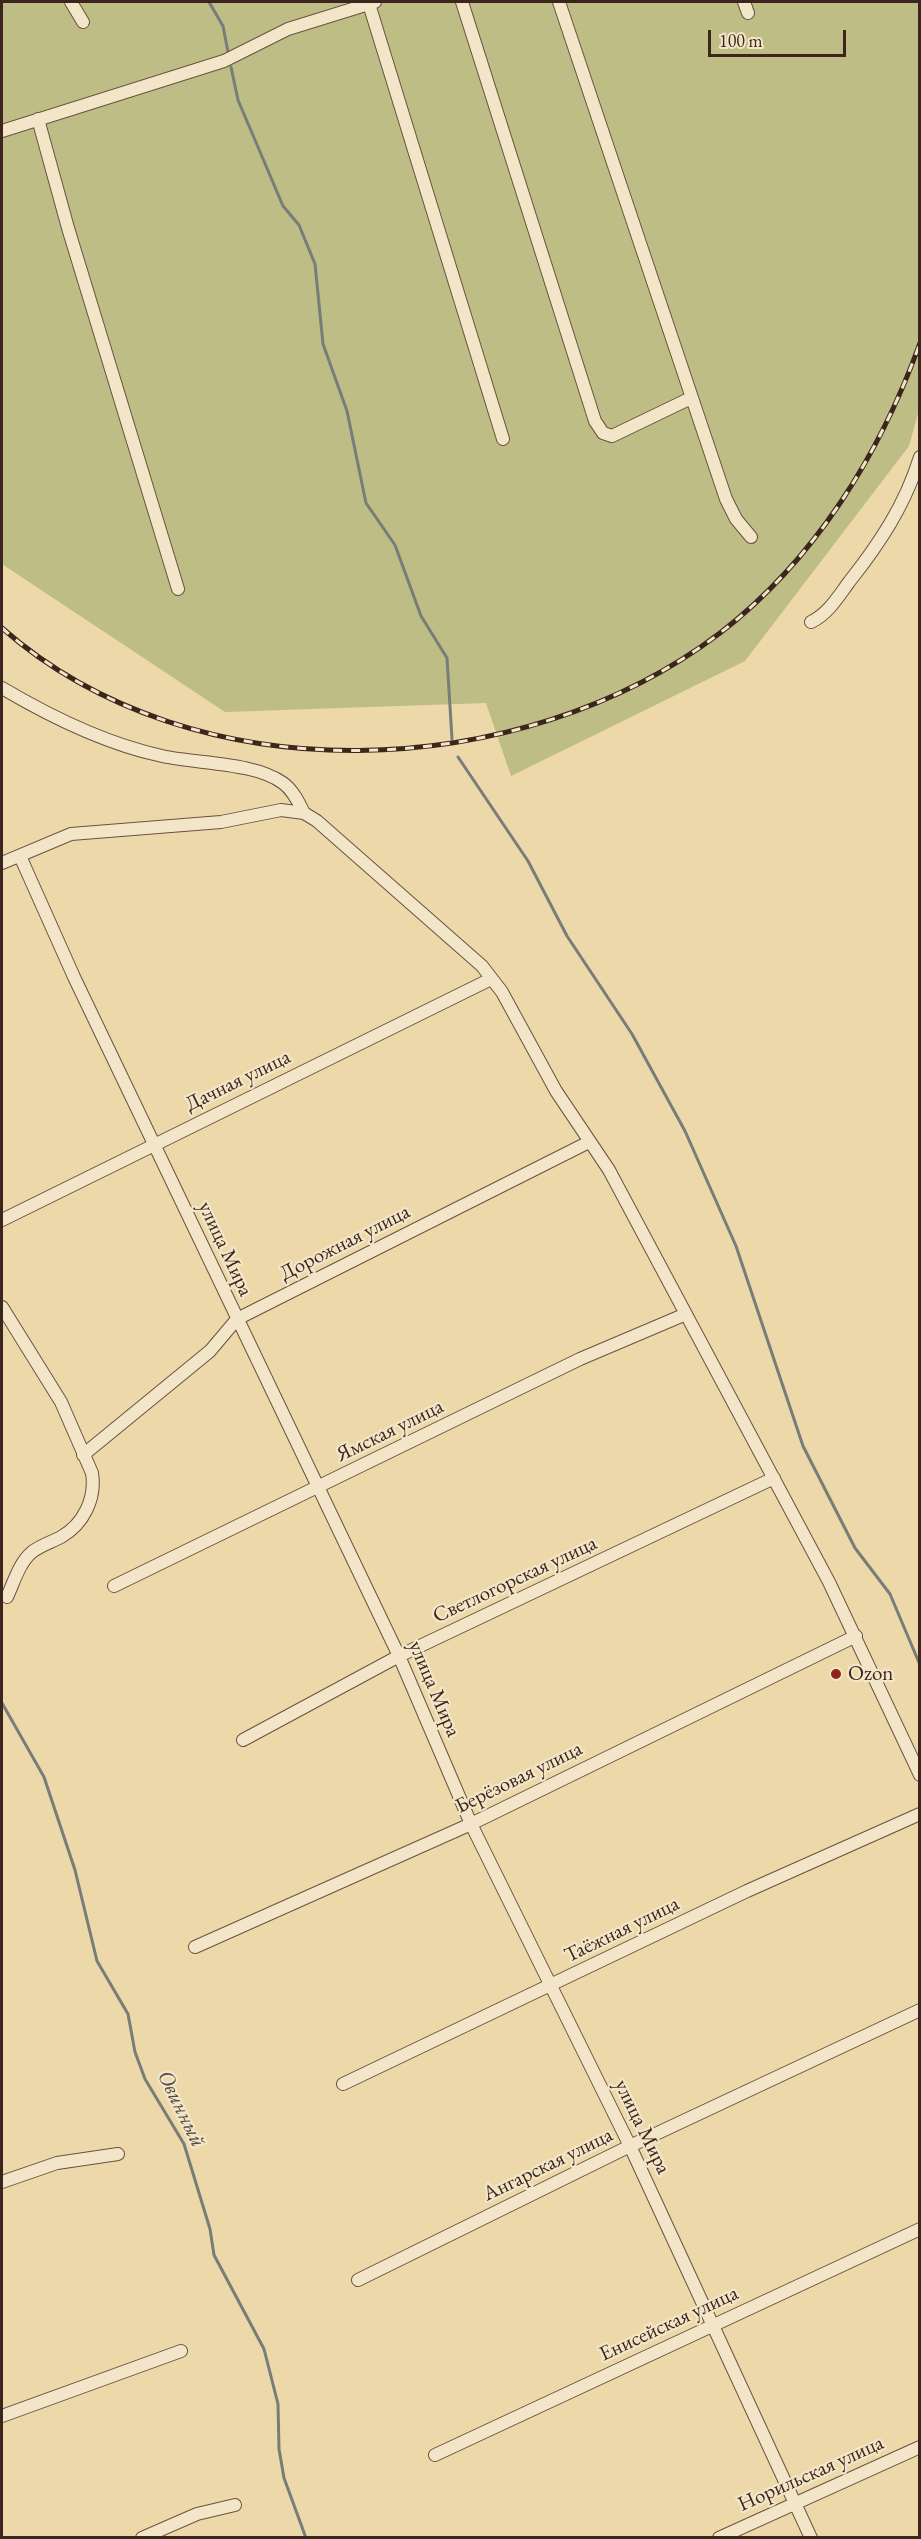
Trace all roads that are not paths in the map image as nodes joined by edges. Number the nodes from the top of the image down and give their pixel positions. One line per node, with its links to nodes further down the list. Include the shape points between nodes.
1 (71, 2): 5 (street)
2 (462, 2): 8 (street, via 595,420 603,433 612,436)
3 (559, 2): 8 (street)
4 (373, 3): 6 (street, via 288,28 224,61); 9 (street)
5 (83, 22)
6 (38, 119): 7 (street); 12 (street)
7 (2, 131)
8 (691, 398): 11 (street, via 726,499)
9 (503, 439)
10 (920, 457): 13 (street, via 905,499 878,545 830,607)
11 (751, 537)
12 (178, 590)
13 (811, 622)
14 (2, 687): 15 (street, via 42,711 120,743 161,756 260,773 283,782)
15 (304, 813): 16 (street, via 281,810 221,822 71,834); 18 (street, via 482,966)
16 (20, 856): 17 (street); 20 (street, улица Мира)
17 (2, 863)
18 (491, 979): 19 (street); 20 (street, Дачная улица)
19 (589, 1142): 23 (street, via 609,1170); 24 (street, Дорожная улица)
20 (153, 1143): 21 (street, Дачная улица); 24 (street, улица Мира)
21 (2, 1220)
22 (2, 1306): 25 (street, via 61,1402)
23 (686, 1314): 26 (street); 27 (street, Ямская улица, via 580,1359)
24 (237, 1319): 25 (street, Дорожная улица, via 210,1351); 27 (street, улица Мира)
25 (83, 1455): 29 (street, via 94,1484 86,1511 72,1529 31,1553)
26 (774, 1478): 30 (street); 31 (street, Светлогорская улица)
27 (318, 1488): 28 (street, Ямская улица); 31 (street, улица Мира)
28 (114, 1586)
29 (7, 1597)
30 (856, 1636): 33 (street); 35 (street, Берёзовая улица)
31 (399, 1656): 32 (street, Светлогорская улица); 35 (street, улица Мира)
32 (243, 1740)
33 (920, 1775)
34 (920, 1814): 37 (street, Таёжная улица, via 747,1891)
35 (471, 1824): 36 (street, Берёзовая улица); 37 (street, улица Мира)
36 (195, 1947)
37 (550, 1986): 39 (street, Таёжная улица); 40 (street, улица Мира)
38 (920, 2010): 40 (street, Ангарская улица)
39 (343, 2084)
40 (630, 2146): 44 (street, Ангарская улица); 45 (street, улица Мира)
41 (118, 2154): 42 (street, via 57,2163)
42 (2, 2182)
43 (920, 2229): 45 (street, Енисейская улица)
44 (358, 2280)
45 (712, 2325): 49 (street, Енисейская улица); 50 (street, улица Мира)
46 (182, 2351): 47 (street)
47 (2, 2416)
48 (920, 2447): 50 (street, Норильская улица)
49 (435, 2455)
50 (795, 2503): 53 (street, Норильская улица); 54 (street, улица Мира)
51 (235, 2505): 52 (street, via 197,2514)
52 (142, 2538)
53 (719, 2538)
54 (812, 2538)

